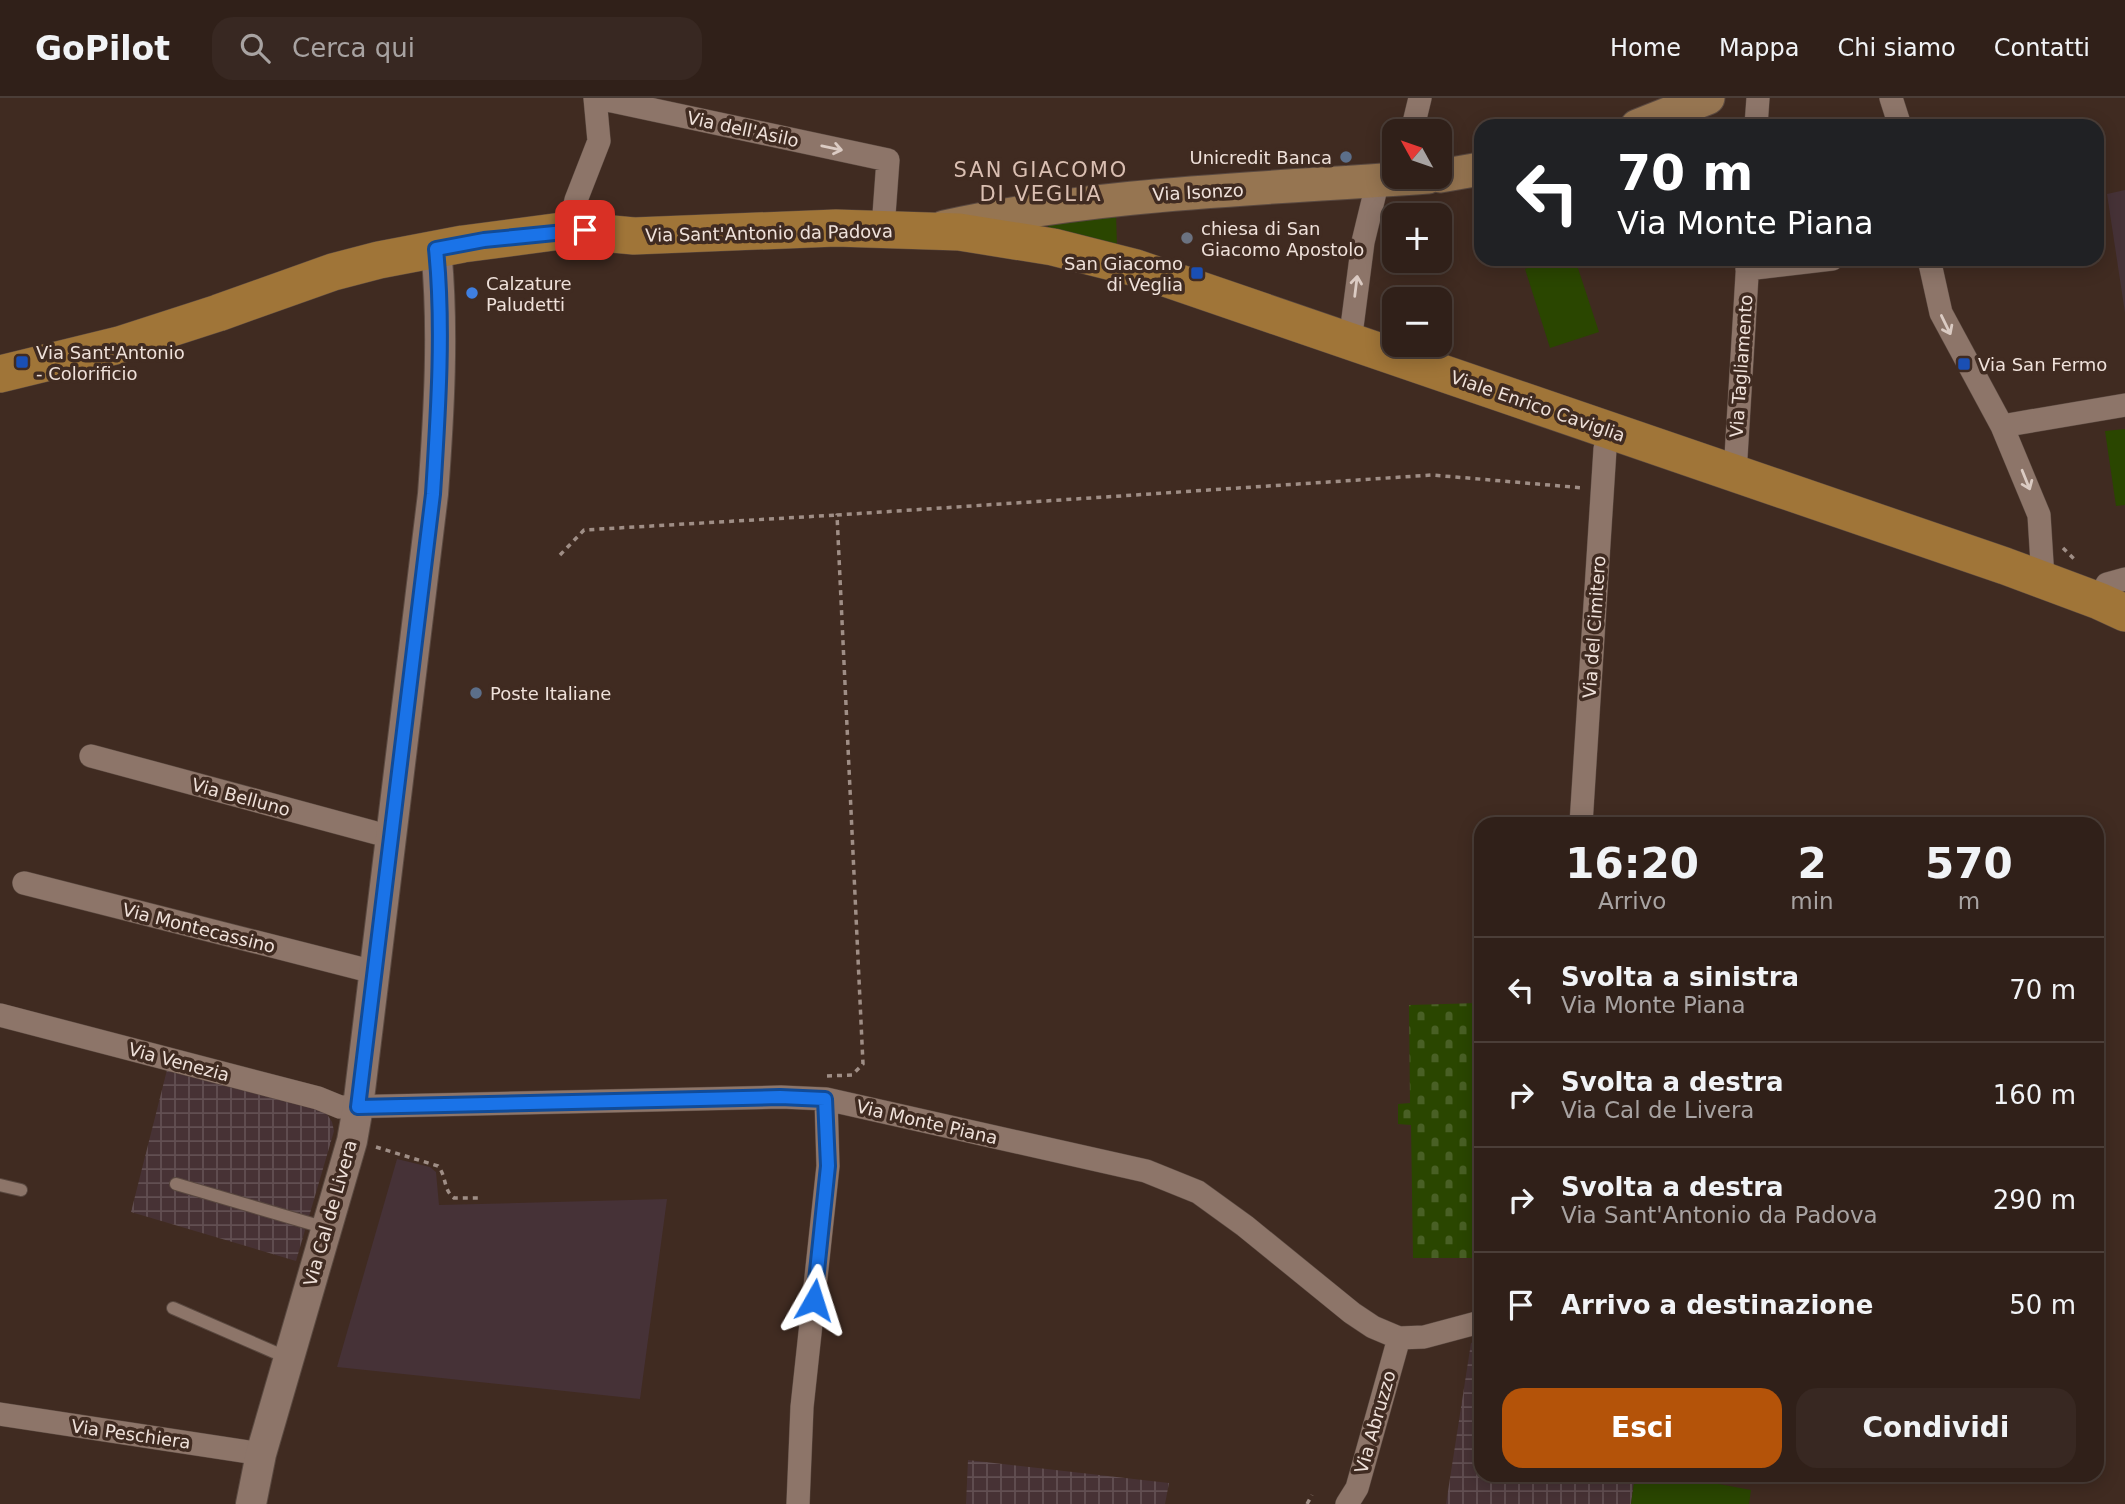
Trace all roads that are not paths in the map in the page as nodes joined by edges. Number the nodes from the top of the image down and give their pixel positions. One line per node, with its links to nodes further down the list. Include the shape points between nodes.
1 (596, 98): 14 (street, Via dell'Asilo, one-way to 14, via 888,160); 15 (street, via 599,141)
2 (1420, 98): 6 (street)
3 (1708, 98): 7 (main road)
4 (1758, 98): 8 (street)
5 (1894, 99): 9 (street)
6 (1415, 119)
7 (1655, 119)
8 (1756, 119)
9 (1898, 119)
10 (1474, 170): 11 (main road)
11 (1452, 174)
12 (1382, 179): 16 (main road, Via Isonzo, via 1137,196)
13 (1394, 189): 20 (street, one-way to 13, via 1365,230)
14 (883, 228): 15 (main road, Via Sant'Antonio da Padova, via 648,236); 16 (main road, Via Sant'Antonio da Padova)
15 (569, 230): 17 (main road, Via Sant'Antonio da Padova)
16 (929, 230): 20 (main road, Viale Enrico Caviglia, via 985,235 1101,259)
17 (436, 249): 21 (main road, Via Sant'Antonio da Padova, via 333,272 143,338); 30 (street, Via Cal de Livera, via 434,480)
18 (1748, 266): 25 (street, Via Tagliamento)
19 (1931, 266): 23 (street, one-way to 23, via 1944,320)
20 (1350, 342): 24 (main road, Viale Enrico Caviglia)
21 (0, 374)
22 (2125, 405): 23 (street)
23 (2002, 426): 26 (street, one-way to 26, via 2039,515)
24 (1613, 431): 25 (main road, Viale Enrico Caviglia); 29 (street, Via del Cimitero, via 1605,449)
25 (1735, 472): 26 (main road, Viale Enrico Caviglia)
26 (2043, 579): 27 (main road, Viale Enrico Caviglia)
27 (2116, 598)
28 (91, 756): 30 (street, Via Belluno)
29 (1581, 817)
30 (391, 837): 32 (street, Via Cal de Livera)
31 (24, 883): 32 (street, Via Montecassino)
32 (374, 972): 35 (street, Via Cal de Livera)
33 (0, 1016): 35 (street, Via Venezia, via 340,1107)
34 (825, 1088): 35 (street, Via Monte Piana, via 780,1097); 42 (street, Via Monte Piana, via 1146,1171 1198,1192 1352,1313); 47 (street, via 828,1166 802,1407)
35 (358, 1107): 39 (street, Via Cal de Livera)
36 (176, 1184): 39 (lane)
37 (0, 1185): 38 (lane)
38 (21, 1190)
39 (326, 1228): 43 (street, Via Cal de Livera)
40 (173, 1308): 43 (lane)
41 (1474, 1324): 42 (street, via 1424,1337)
42 (1399, 1338): 48 (street, Via Abruzzo, via 1357,1488)
43 (288, 1356): 45 (street, Via Cal de Livera)
44 (0, 1414): 45 (street, Via Peschiera)
45 (261, 1454): 46 (street, Via Cal de Livera)
46 (251, 1504)
47 (798, 1504)
48 (1347, 1504)

